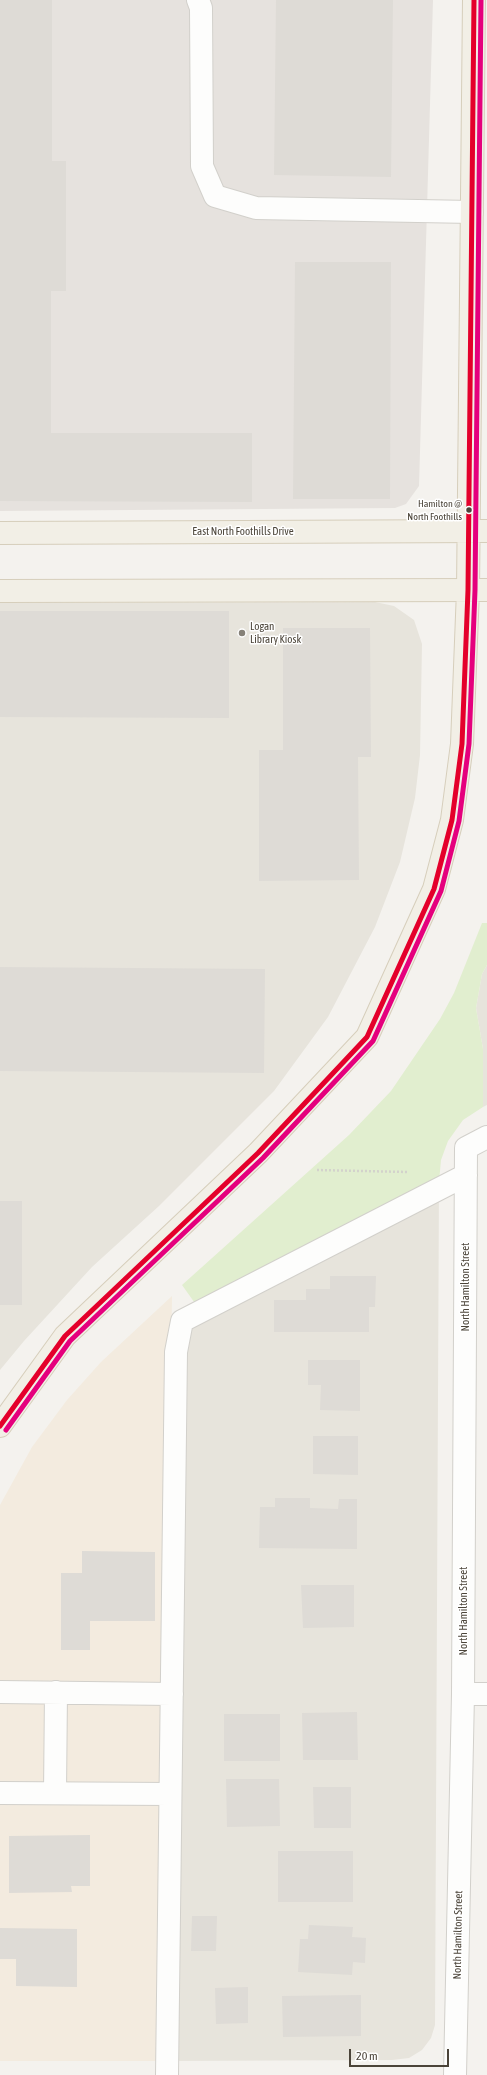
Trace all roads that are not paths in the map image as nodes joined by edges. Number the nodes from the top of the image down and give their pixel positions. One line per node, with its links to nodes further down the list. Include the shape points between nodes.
1 (198, 0): 4 (street, via 201,8 202,166 215,196 256,208)
2 (474, 0): 3 (main road)
3 (480, 152): 4 (main road)
4 (472, 212): 5 (main road)
5 (478, 531): 6 (main road, East North Foothills Drive); 7 (main road)
6 (0, 533)
7 (478, 590): 8 (main road); 11 (main road, via 452,820 434,889 367,1037 258,1153 65,1336)
8 (0, 591)
9 (487, 1137): 10 (street, North Hamilton Street, via 466,1148)
10 (466, 1174): 14 (street, via 182,1321 176,1352); 15 (street, North Hamilton Street)
11 (0, 1426)
12 (0, 1692): 13 (street)
13 (56, 1692): 14 (street); 18 (street)
14 (172, 1694): 19 (street)
15 (463, 1694): 16 (street); 21 (street, North Hamilton Street)
16 (487, 1694)
17 (0, 1793): 18 (street)
18 (55, 1793): 19 (street)
19 (170, 1794): 20 (street)
20 (167, 2075)
21 (455, 2075)

